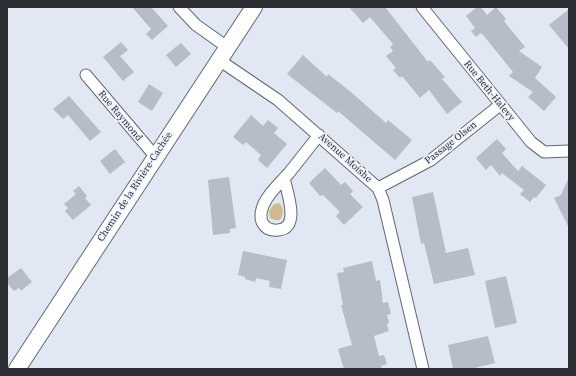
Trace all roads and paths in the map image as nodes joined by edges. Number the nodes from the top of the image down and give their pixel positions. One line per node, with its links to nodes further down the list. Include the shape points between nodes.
1 (179, 7): 4 (street, Avenue Moishe)
2 (254, 7): 4 (street, Chemin de la Rivière-Cachée)
3 (422, 7): 6 (street, Rue Beth-Halevy)
4 (223, 54): 7 (street, Avenue Moishe); 9 (street, Chemin de la Rivière-Cachée)
5 (86, 75): 9 (street, Rue Raymond)
6 (500, 104): 8 (street, Rue Beth-Halevy, via 538,149 550,152); 11 (street, Passage Olsen, via 431,160)
7 (320, 135): 10 (street); 11 (street, Avenue Moishe)
8 (569, 151)
9 (155, 156): 12 (street, Chemin de la Rivière-Cachée)
10 (284, 178)
11 (378, 188): 13 (street, Avenue Moishe)
12 (17, 369)
13 (423, 369)

